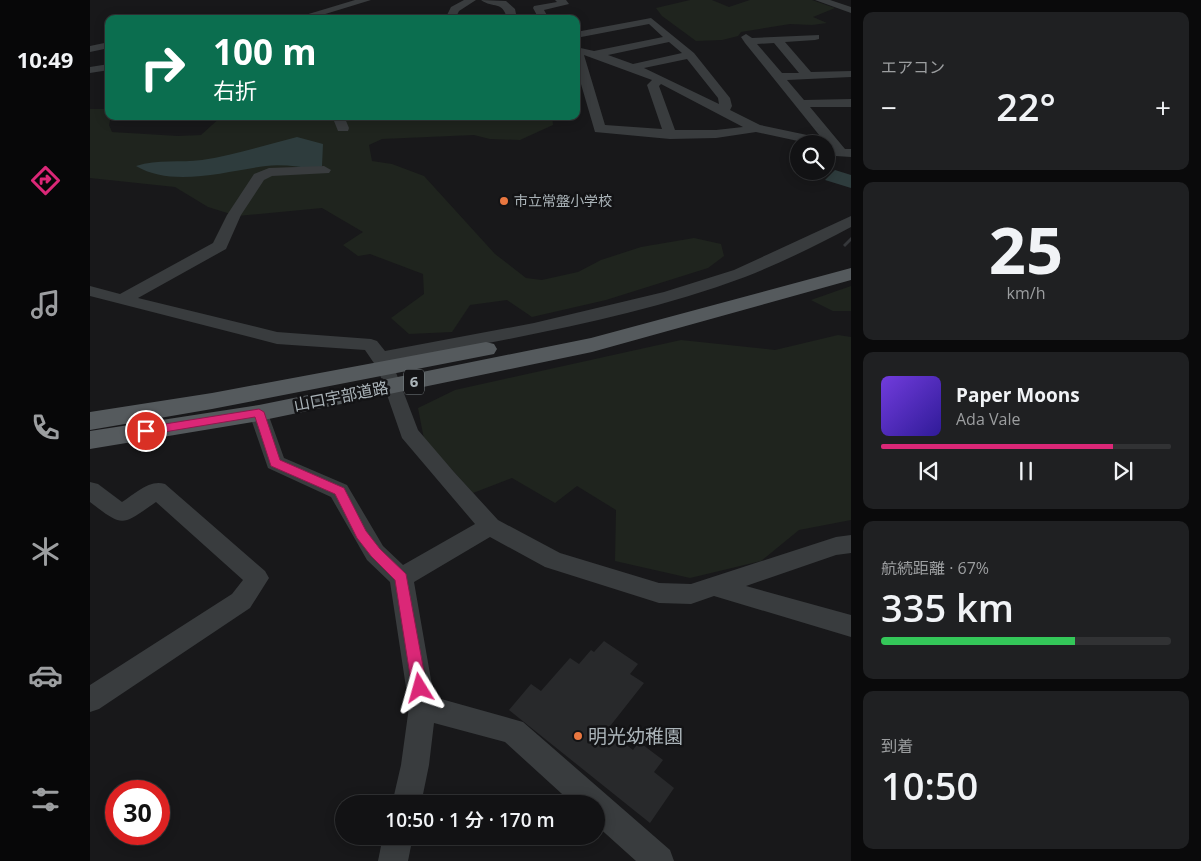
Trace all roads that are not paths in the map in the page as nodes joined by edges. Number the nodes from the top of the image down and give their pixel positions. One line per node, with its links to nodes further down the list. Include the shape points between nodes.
1 (366, 0): 7 (street)
2 (471, 0): 8 (street, via 455,8)
3 (486, 0): 9 (street, via 502,3 510,9)
4 (560, 0): 10 (street, via 564,4 538,8)
5 (820, 0): 6 (street)
6 (851, 10)
7 (312, 15)
8 (452, 15)
9 (511, 15)
10 (542, 15)
11 (580, 34): 13 (street, via 651,21)
12 (815, 38): 14 (street)
13 (670, 39): 18 (street); 19 (street)
14 (777, 40): 25 (street); 26 (street, via 748,39)
15 (105, 47): 16 (street)
16 (90, 49)
17 (580, 51): 18 (street)
18 (597, 54): 22 (street)
19 (690, 55): 22 (street); 30 (street, via 724,98 726,106)
20 (580, 60): 32 (street, via 600,130)
21 (105, 68): 23 (street)
22 (632, 68): 27 (street)
23 (90, 70)
24 (851, 74): 25 (street)
25 (808, 76): 26 (street)
26 (778, 77): 29 (street)
27 (659, 80): 30 (street); 32 (street, via 653,85)
28 (851, 103): 29 (street)
29 (802, 104): 34 (street, via 842,153)
30 (722, 111): 31 (street)
31 (756, 128): 32 (street, via 725,134); 33 (street)
32 (670, 135)
33 (790, 135)
34 (851, 153)
35 (835, 162): 36 (street)
36 (851, 165)
37 (324, 170): 43 (street, via 269,172 259,176 234,215 220,246)
38 (851, 221): 39 (street)
39 (834, 229): 40 (street); 44 (street, via 740,273 669,296 534,328)
40 (848, 239)
41 (851, 274): 44 (main road, 山口宇部道路 / 6, via 592,345)
42 (90, 291): 43 (street)
43 (123, 299): 44 (street, via 277,338 348,340 371,346)
44 (387, 371): 45 (main road, 山口宇部道路 / 6); 46 (main road, 山口宇部道路 / 6); 49 (street, via 409,433)
45 (259, 412): 47 (main road, 山口宇部道路 / 6); 51 (street, via 275,463 339,491 375,553)
46 (90, 422)
47 (90, 440)
48 (90, 490): 54 (street, via 122,514 157,490 257,578 241,601)
49 (490, 526): 51 (street); 52 (street, via 553,560 659,593 691,594)
50 (851, 544): 52 (street, via 836,546)
51 (401, 578): 55 (street)
52 (715, 587): 53 (street)
53 (851, 626)
54 (90, 700)
55 (422, 707): 56 (street); 57 (street, via 513,731)
56 (408, 795)
57 (585, 795)
58 (605, 813): 61 (street)
59 (396, 845): 60 (street)
60 (393, 861)
61 (659, 861)

